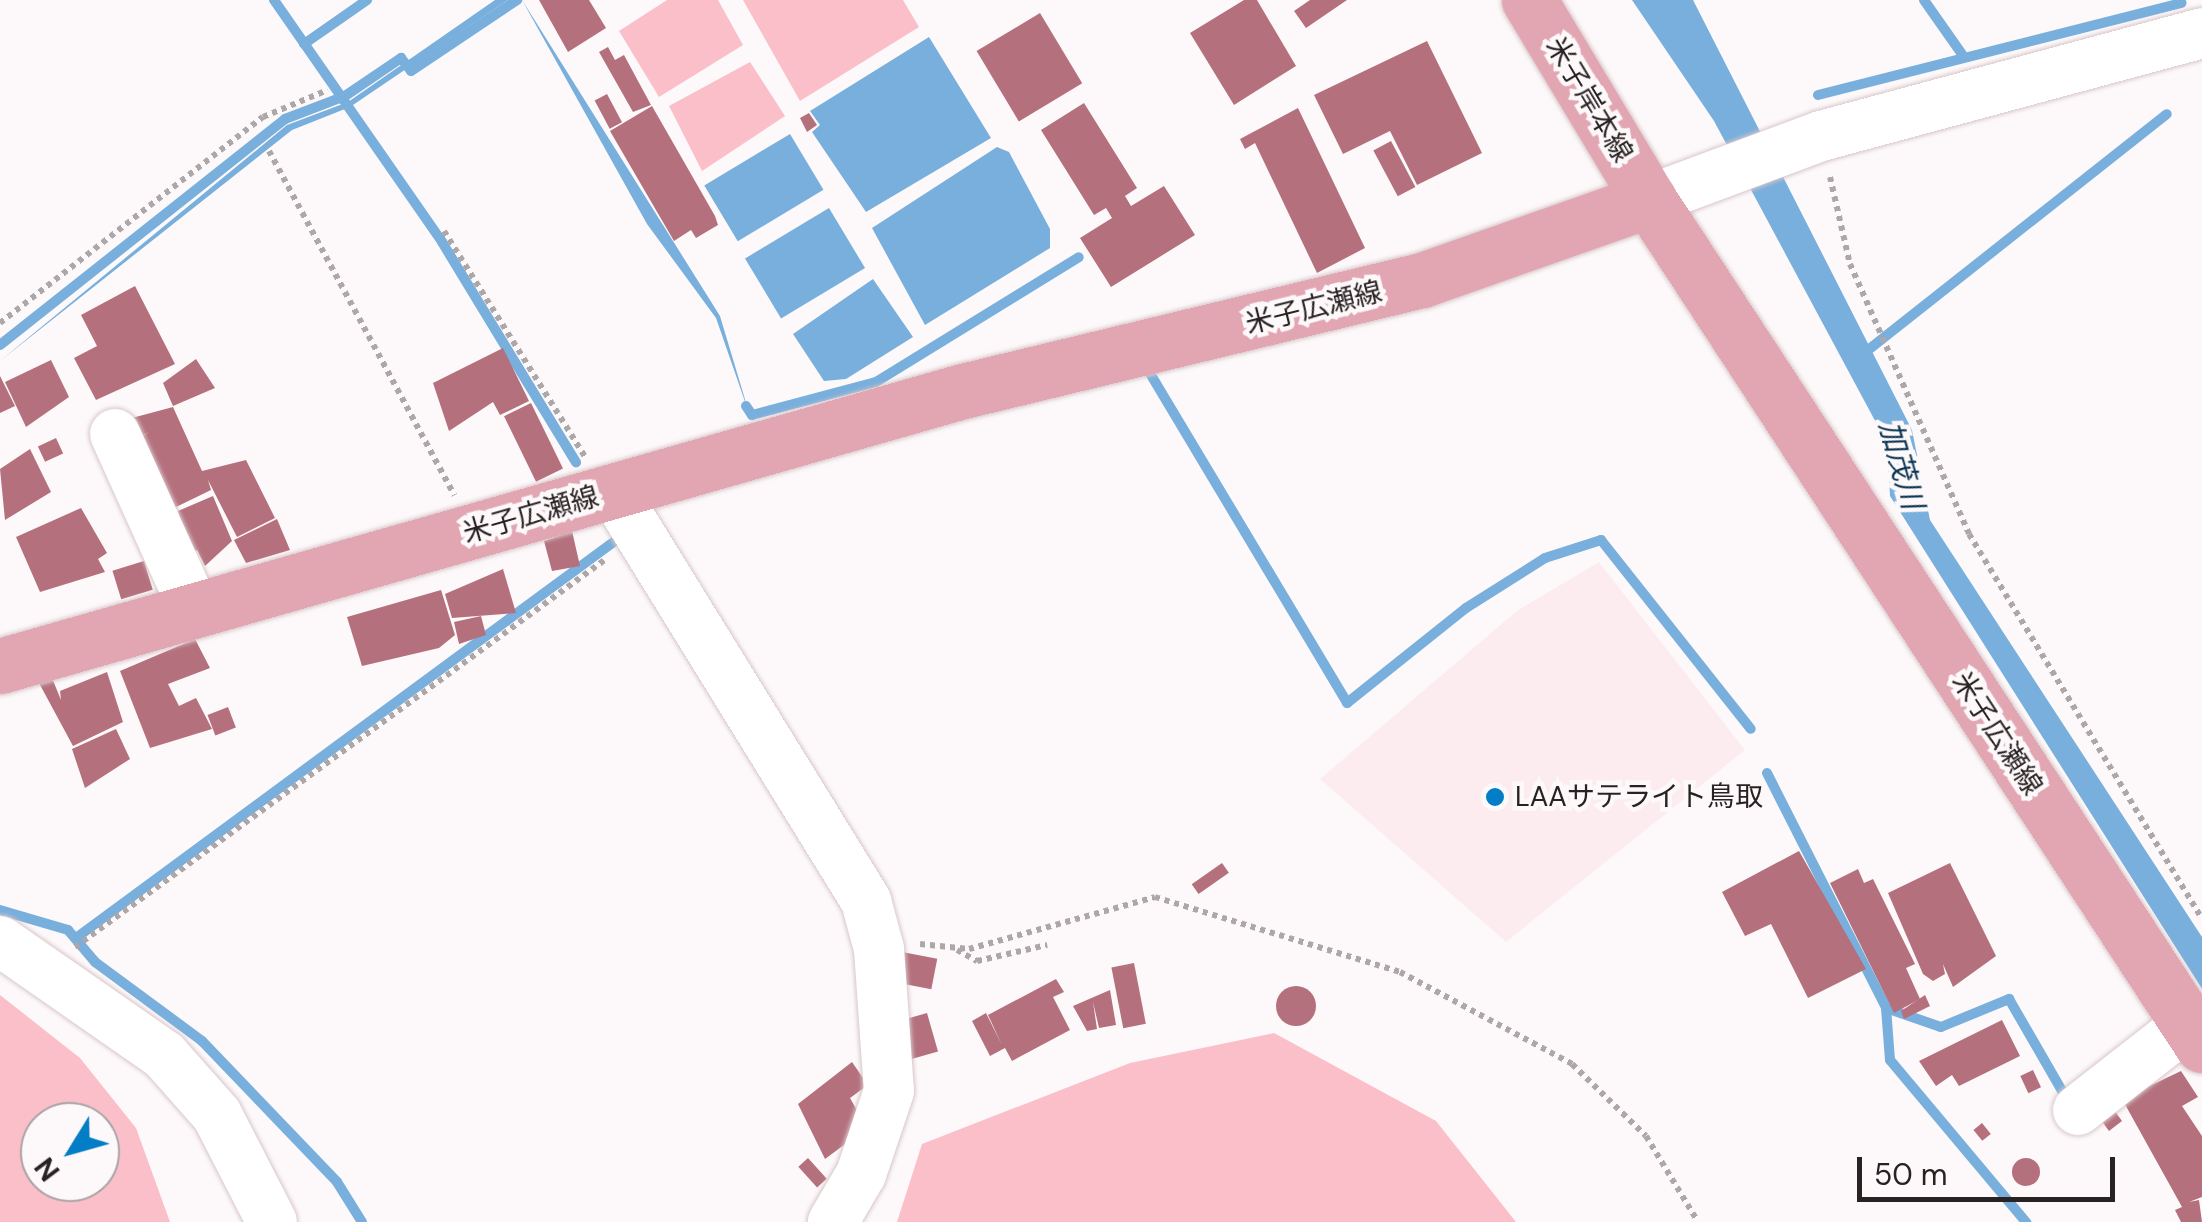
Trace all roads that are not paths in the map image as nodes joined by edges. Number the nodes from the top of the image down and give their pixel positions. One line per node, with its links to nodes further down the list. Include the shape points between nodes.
1 (1529, 0): 3 (main road, 米子岸本線)
2 (2202, 33): 3 (street, via 1806,141)
3 (1649, 200): 5 (main road, 米子広瀬線, via 1422,280 964,391); 9 (main road, 米子広瀬線)
4 (115, 434): 6 (street)
5 (607, 493): 6 (main road, 米子広瀬線); 12 (street, via 856,884 875,933 888,1091 861,1174)
6 (196, 610): 7 (main road, 米子広瀬線)
7 (0, 666)
8 (10, 948): 11 (street, via 187,1080 218,1116)
9 (2195, 1034): 10 (street)
10 (2078, 1110)
11 (272, 1222)
12 (833, 1222)

